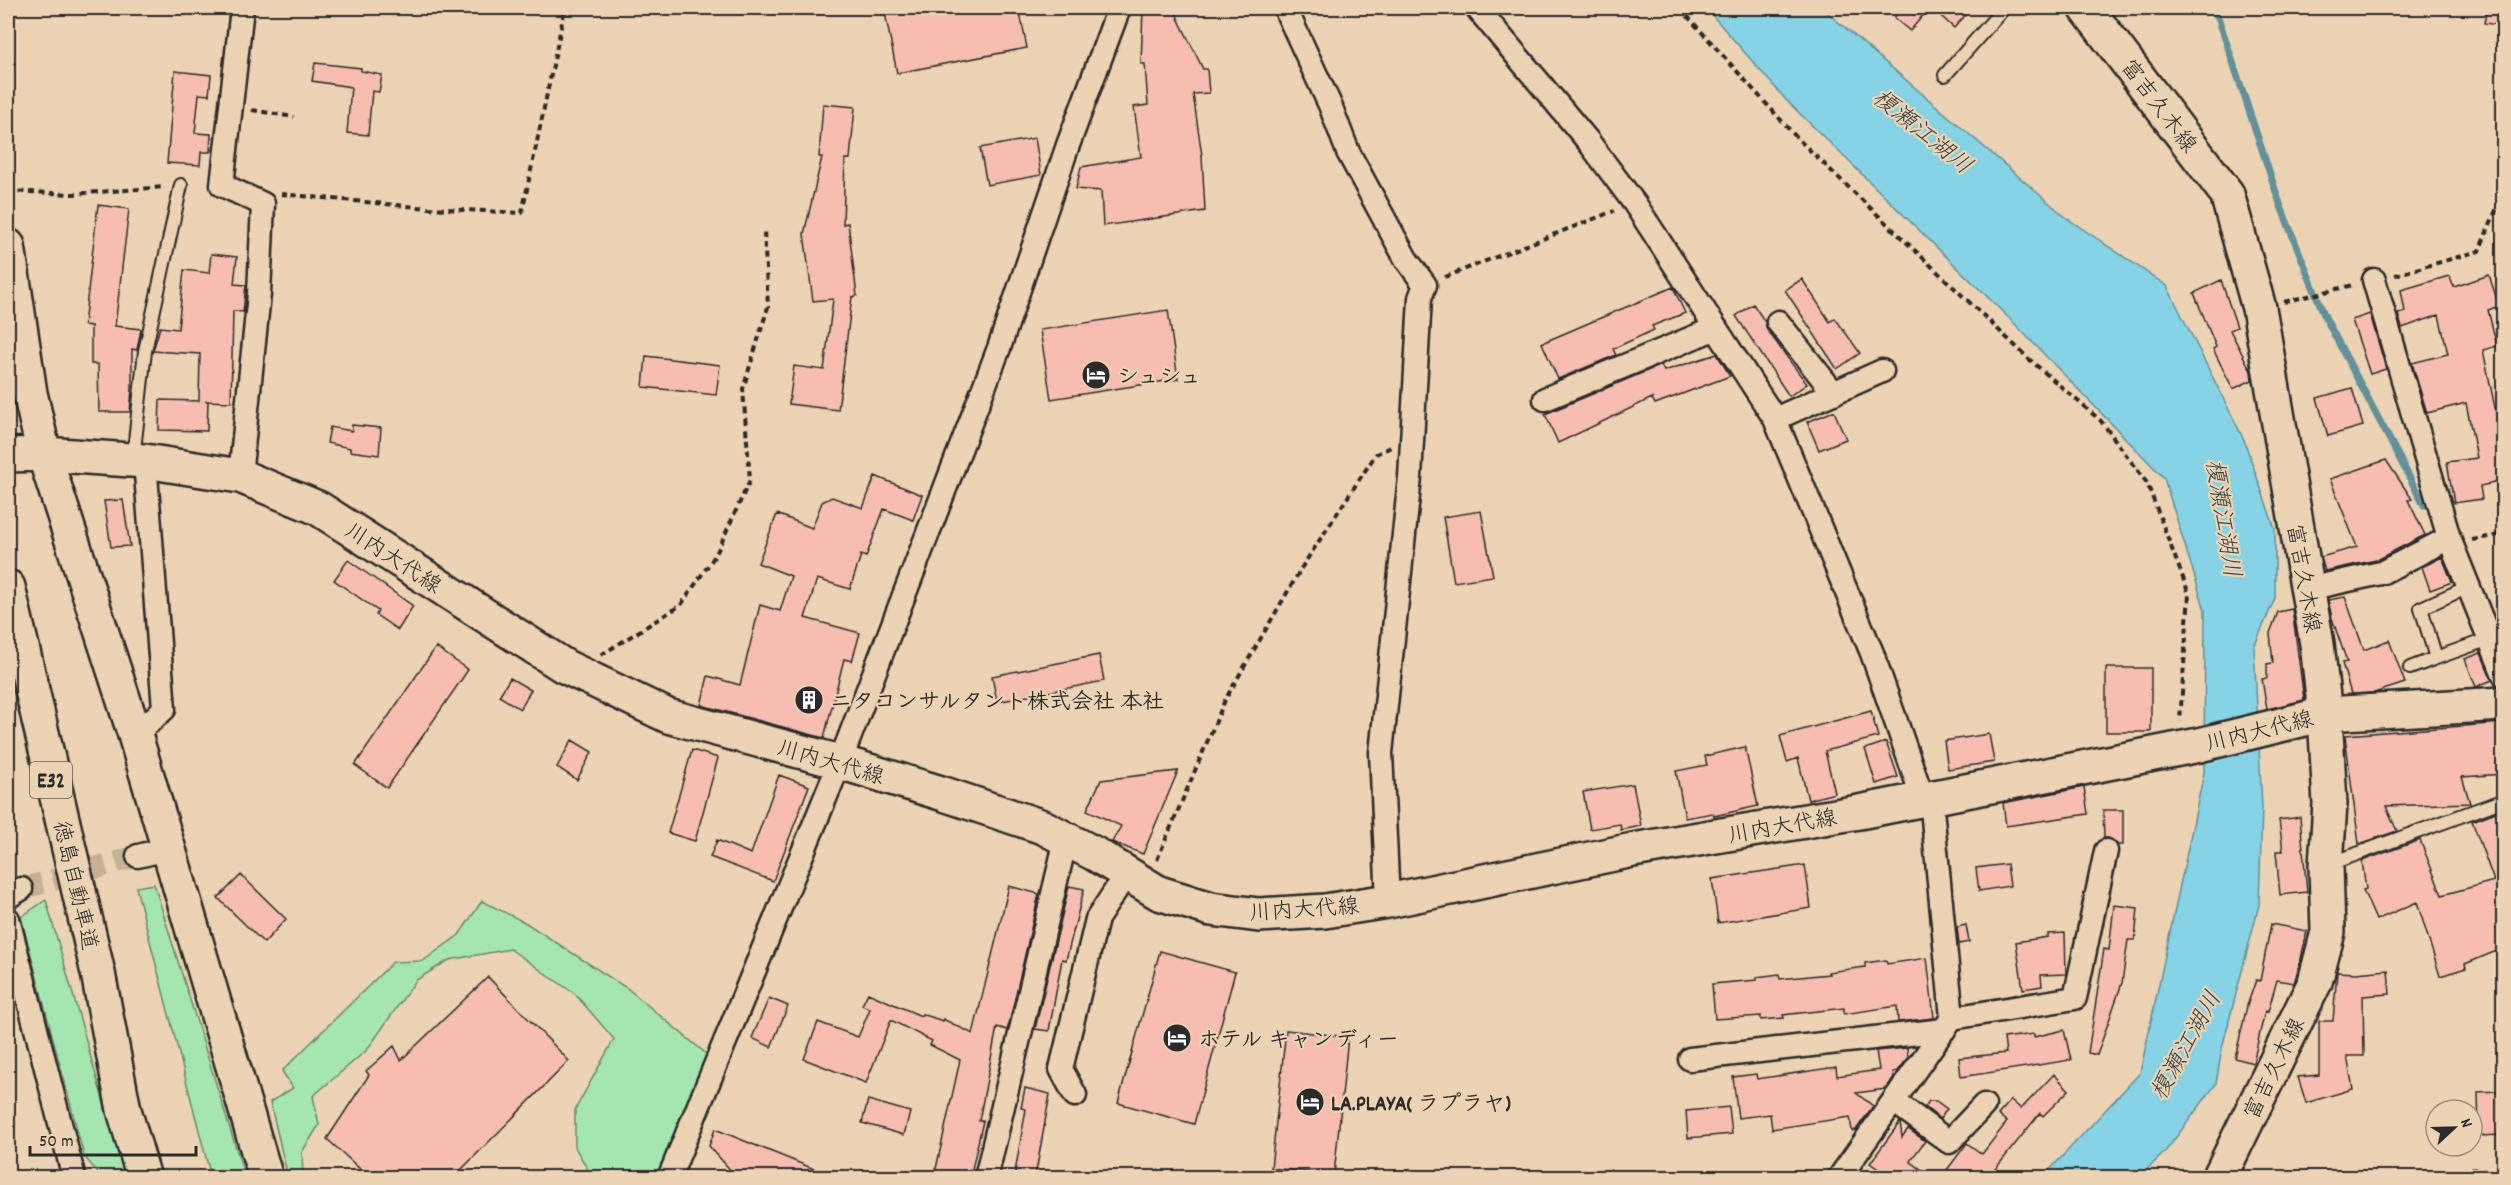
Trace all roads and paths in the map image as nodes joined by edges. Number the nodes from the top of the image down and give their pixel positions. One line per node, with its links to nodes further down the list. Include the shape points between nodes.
1 (242, 8): 10 (street)
2 (565, 8): 15 (path, via 522,213 276,193)
3 (1119, 8): 47 (street, via 999,348)
4 (1285, 8): 20 (street, via 1348,152 1406,259)
5 (1477, 8): 16 (street)
6 (1680, 8): 46 (path, via 1798,139 2021,351 2101,421 2147,483 2188,594 2182,667)
7 (2004, 8): 9 (lane)
8 (2086, 8): 37 (main road, 富吉久木線, via 2227,194 2259,308)
9 (1946, 75)
10 (231, 106): 11 (path); 15 (street, via 222,185)
11 (294, 117)
12 (181, 185): 13 (path, via 73,194); 31 (lane, via 145,351)
13 (8, 191)
14 (2504, 191): 19 (path, via 2479,251)
15 (263, 204): 32 (street, via 260,294)
16 (1635, 204): 20 (path); 23 (street)
17 (764, 231): 41 (path, via 768,307 743,389 750,480 716,554 681,605)
18 (8, 246): 29 (main road, via 30,393)
19 (2374, 280): 21 (path); 34 (street)
20 (1425, 285): 28 (street, via 1420,298)
21 (2308, 296)
22 (1778, 322): 25 (street)
23 (1716, 328): 26 (street); 27 (street)
24 (1882, 371): 25 (street)
25 (1834, 393): 27 (street)
26 (1545, 399)
27 (1775, 419): 48 (street, via 1872,653)
28 (1411, 439): 53 (path, via 1376,454 1302,567 1225,700); 54 (street, via 1381,753)
29 (44, 454): 30 (main road, 川内大代線); 31 (main road, 川内大代線); 45 (main road)
30 (8, 455)
31 (139, 461): 32 (main road, 川内大代線); 45 (street, via 164,709)
32 (240, 476): 41 (main road, 川内大代線, via 318,508)
33 (2504, 534): 34 (path)
34 (2450, 541): 36 (street); 37 (street, via 2381,573)
35 (8, 587): 56 (main road, 徳島自動車道 / E32)
36 (2468, 587): 38 (street); 39 (lane, via 2421,608)
37 (2307, 588): 44 (main road, 富吉久木線)
38 (2489, 639): 39 (lane); 42 (street)
39 (2436, 658): 40 (lane)
40 (2410, 668)
41 (576, 671): 47 (main road, 川内大代線, via 668,716)
42 (2504, 675)
43 (2504, 704): 44 (main road, 川内大代線)
44 (2325, 714): 46 (main road, 川内大代線); 52 (main road, 富吉久木線, via 2330,804)
45 (135, 735): 67 (main road, via 152,853)
46 (2189, 747): 48 (main road, 川内大代線)
47 (840, 762): 50 (main road, 川内大代線, via 1010,816); 68 (street)
48 (1927, 799): 54 (main road, 川内大代線, via 1633,850); 57 (street)
49 (2504, 800): 52 (lane)
50 (1066, 839): 53 (main road, 川内大代線); 69 (street)
51 (2106, 851): 57 (street, via 2075,998)
52 (2326, 865): 63 (main road, 富吉久木線, via 2328,932 2315,982)
53 (1136, 879): 54 (main road, 川内大代線, via 1159,893 1211,909 1259,915); 59 (street, via 1097,919 1061,1070)
54 (1388, 901)
55 (8, 919): 64 (street)
56 (98, 973): 65 (main road, 徳島自動車道 / E32, via 123,1110); 66 (main road, 徳島自動車道 / E32)
57 (1948, 1024): 58 (street); 60 (street)
58 (1690, 1059)
59 (1075, 1095)
60 (1895, 1102): 61 (street, via 1949,1143); 70 (street)
61 (1984, 1105)
62 (2504, 1172): 71 (path, via 2466,1170)
63 (2219, 1177)
64 (74, 1178)
65 (144, 1178)
66 (163, 1178)
67 (266, 1178)
68 (669, 1178)
69 (986, 1178)
70 (1839, 1178)
71 (2441, 1178)

